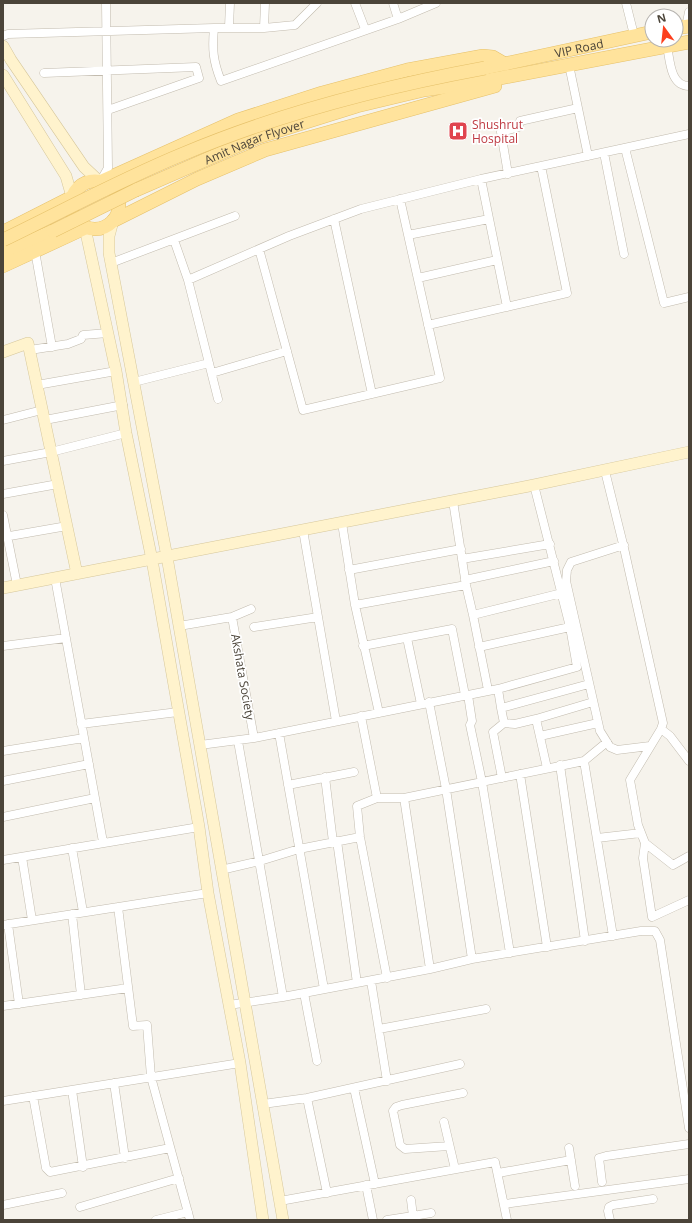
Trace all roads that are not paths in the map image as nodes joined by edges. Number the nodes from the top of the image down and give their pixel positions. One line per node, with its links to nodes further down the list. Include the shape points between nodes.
1 (106, 3): 15 (street)
2 (230, 3): 11 (street)
3 (265, 3): 14 (street)
4 (317, 3): 14 (street, via 295,26)
5 (355, 3): 16 (street)
6 (393, 3): 10 (street)
7 (626, 3): 18 (street)
8 (434, 4): 10 (street)
9 (689, 12): 12 (street)
10 (398, 19): 16 (street)
11 (229, 27): 13 (street); 14 (street)
12 (684, 27)
13 (214, 28): 15 (street); 16 (street, via 214,63 221,81)
14 (264, 28)
15 (106, 30): 19 (street); 25 (street)
16 (365, 30)
17 (644, 33): 18 (main road, VIP Road)
18 (634, 35): 23 (main road, VIP Road)
19 (3, 36)
20 (3, 46): 40 (street, via 84,167)
21 (657, 48): 24 (main road, VIP Road)
22 (668, 48): 30 (street, via 676,82 681,86)
23 (505, 64): 27 (main road, Amit Nagar Flyover); 40 (main road, via 493,57 483,56 407,70 322,93 238,120)
24 (569, 65): 28 (main road, VIP Road); 31 (street)
25 (107, 70): 26 (street); 32 (street); 32 (street, via 196,67 199,78)
26 (44, 73)
27 (485, 74): 28 (main road, Amit Nagar Flyover); 50 (main road, Amit Nagar Flyover, bridge, via 418,80 256,126 182,154); 54 (main road, Amit Nagar Flyover, bridge, via 357,106 258,137 136,190)
28 (521, 74): 46 (main road, via 505,83 265,150 197,179)
29 (3, 75): 41 (street, via 66,176)
30 (689, 86)
31 (578, 108): 36 (street); 38 (street, via 520,121 519,127 501,132)
32 (108, 110): 40 (street, via 108,168)
33 (689, 134): 34 (street)
34 (625, 148): 35 (street); 61 (street, via 664,303)
35 (604, 153): 36 (street); 55 (street)
36 (588, 156): 37 (street)
37 (541, 166): 38 (street); 62 (street, via 567,293)
38 (508, 174): 39 (street)
39 (480, 179): 42 (street); 45 (street)
40 (100, 182): 41 (main road, via 86,182); 46 (main road, via 107,184 117,195 119,208)
41 (72, 197): 47 (main road, via 70,204 74,218); 48 (main road)
42 (400, 199): 44 (street); 49 (street)
43 (235, 216): 51 (street)
44 (334, 219): 52 (street); 74 (street)
45 (489, 219): 49 (street); 56 (street)
46 (113, 221): 47 (main road, via 100,229); 57 (street, via 109,236)
47 (85, 228): 53 (main road); 64 (street)
48 (3, 232)
49 (408, 235): 59 (street)
50 (3, 240)
51 (174, 240): 57 (street); 60 (street)
52 (259, 249): 60 (street); 67 (street)
53 (35, 251): 58 (main road); 65 (street)
54 (3, 253)
55 (624, 254)
56 (497, 260): 59 (street); 62 (street)
57 (111, 263): 72 (street)
58 (3, 266)
59 (418, 278): 63 (street)
60 (188, 280): 69 (street)
61 (689, 297)
62 (507, 307): 63 (street)
63 (428, 325): 74 (street, via 440,378)
64 (108, 332): 65 (street, via 83,336 81,339); 70 (street)
65 (52, 346): 66 (street)
66 (30, 350): 68 (street, via 28,342); 73 (street)
67 (287, 350): 71 (street); 74 (street, via 303,410)
68 (3, 352)
69 (209, 363): 71 (street); 72 (street)
70 (116, 372): 73 (street); 76 (street)
71 (212, 373): 75 (street)
72 (134, 382): 96 (street)
73 (37, 385): 77 (street)
74 (372, 394)
75 (218, 399)
76 (123, 405): 77 (street); 79 (street)
77 (44, 415): 78 (street); 80 (street)
78 (3, 420)
79 (126, 433): 80 (street); 98 (street)
80 (51, 452): 82 (street); 84 (street)
81 (689, 452): 83 (street)
82 (3, 461)
83 (605, 471): 85 (street); 94 (street)
84 (58, 484): 86 (street); 90 (street)
85 (534, 485): 87 (street); 93 (street)
86 (3, 494)
87 (453, 501): 89 (street); 95 (street)
88 (3, 515): 92 (street)
89 (342, 523): 91 (street); 100 (street)
90 (67, 526): 92 (street); 101 (street)
91 (303, 530): 96 (street); 111 (street)
92 (5, 536): 104 (street)
93 (550, 544): 97 (street); 99 (street)
94 (624, 546): 120 (street, via 571,562 567,570 566,581); 135 (street, via 663,723)
95 (461, 549): 97 (street); 100 (street)
96 (167, 557): 98 (street); 112 (street)
97 (462, 559): 103 (street)
98 (152, 560): 101 (street); 127 (street)
99 (554, 561): 103 (street); 106 (street)
100 (349, 570): 107 (street)
101 (77, 574): 102 (street)
102 (55, 578): 104 (street); 115 (street)
103 (465, 582): 107 (street); 109 (street)
104 (17, 585): 105 (street)
105 (3, 588)
106 (562, 594): 109 (street); 114 (street)
107 (355, 605): 118 (street)
108 (251, 609): 110 (street)
109 (472, 615): 119 (street)
110 (232, 617): 112 (street); 139 (street, Akshata Society)
111 (318, 617): 113 (street); 131 (street)
112 (179, 626): 142 (street)
113 (254, 627)
114 (570, 628): 119 (street); 121 (street, via 577,667)
115 (66, 638): 117 (street); 134 (street)
116 (407, 638): 118 (street); 123 (street, via 452,630); 125 (street)
117 (3, 646)
118 (363, 646): 128 (street)
119 (479, 647): 122 (street)
120 (589, 684): 124 (street); 126 (street)
121 (498, 689): 122 (street); 126 (street)
122 (488, 690): 123 (street)
123 (467, 695): 125 (street); 155 (street, via 472,721 470,725)
124 (593, 702): 130 (street); 133 (street)
125 (425, 703): 128 (street); 157 (street)
126 (502, 708): 132 (street)
127 (178, 712): 134 (street); 162 (street)
128 (379, 713): 129 (street)
129 (360, 716): 131 (street); 159 (street)
130 (536, 719): 132 (street, via 515,724); 137 (street)
131 (336, 721): 136 (street)
132 (504, 722): 153 (street, via 493,732)
133 (598, 723): 137 (street); 141 (street)
134 (81, 724): 138 (street)
135 (661, 729): 143 (street); 146 (street, via 670,736)
136 (279, 733): 139 (street); 156 (street)
137 (540, 736): 149 (street)
138 (84, 738): 144 (street); 147 (street)
139 (254, 738): 140 (street)
140 (238, 741): 142 (street); 174 (street)
141 (607, 742): 143 (street, via 610,747 617,750); 145 (street)
142 (200, 745): 175 (street)
143 (650, 746): 163 (street, via 630,780)
144 (3, 751)
145 (584, 761): 148 (street); 165 (street)
146 (689, 761)
147 (89, 764): 154 (street); 158 (street)
148 (560, 765): 149 (street); 186 (street)
149 (547, 768): 151 (street)
150 (354, 772): 152 (street)
151 (520, 774): 153 (street); 187 (street)
152 (325, 777): 156 (street); 167 (street)
153 (502, 778): 155 (street)
154 (3, 781)
155 (482, 782): 157 (street); 188 (street)
156 (288, 785): 170 (street)
157 (446, 789): 160 (street); 189 (street)
158 (95, 798): 161 (street); 166 (street)
159 (377, 798): 160 (street); 164 (street, via 357,806)
160 (404, 798): 190 (street)
161 (3, 817)
162 (200, 827): 166 (street); 176 (street)
163 (641, 833): 165 (street); 168 (street)
164 (360, 837): 167 (street); 191 (street)
165 (597, 838): 185 (street)
166 (103, 842): 169 (street)
167 (335, 842): 170 (street); 193 (street)
168 (645, 843): 171 (street, via 673,865); 181 (street, via 643,858)
169 (72, 848): 172 (street); 179 (street)
170 (299, 849): 174 (street); 195 (street)
171 (689, 856)
172 (22, 857): 173 (street); 182 (street)
173 (3, 860)
174 (260, 861): 175 (street); 198 (street)
175 (222, 870): 199 (street)
176 (208, 893): 178 (street); 201 (street)
177 (689, 900): 181 (street)
178 (118, 907): 179 (street); 194 (street)
179 (83, 912): 180 (street)
180 (72, 914): 182 (street); 197 (street)
181 (652, 917): 184 (street)
182 (32, 920): 183 (street)
183 (6, 924): 200 (street)
184 (641, 931): 185 (street); 219 (street, via 654,931 660,940)
185 (613, 936): 186 (street)
186 (586, 941): 187 (street)
187 (547, 947): 188 (street)
188 (510, 953): 189 (street)
189 (472, 959): 190 (street)
190 (430, 969): 191 (street)
191 (388, 978): 192 (street)
192 (372, 981): 193 (street); 204 (street)
193 (358, 983): 195 (street)
194 (128, 988): 197 (street); 208 (street, via 133,1026 147,1025)
195 (324, 990): 196 (street)
196 (304, 993): 198 (street); 205 (street)
197 (81, 995): 200 (street)
198 (284, 997): 199 (street)
199 (245, 1002): 201 (street); 217 (street)
200 (19, 1004): 202 (street)
201 (229, 1005): 206 (street)
202 (3, 1006)
203 (486, 1009): 204 (street)
204 (379, 1029): 209 (street)
205 (317, 1061)
206 (240, 1063): 208 (street); 247 (street)
207 (460, 1064): 209 (street)
208 (152, 1077): 210 (street); 222 (street)
209 (387, 1081): 211 (street)
210 (114, 1083): 212 (street); 224 (street)
211 (354, 1088): 215 (street); 232 (street)
212 (72, 1090): 214 (street); 226 (street)
213 (463, 1093): 221 (street, via 402,1104 393,1111 399,1140 405,1150)
214 (33, 1096): 216 (street); 226 (street, via 46,1168 50,1172 56,1172)
215 (307, 1098): 217 (street); 235 (street)
216 (3, 1101)
217 (262, 1104): 239 (street)
218 (444, 1122): 221 (street)
219 (689, 1128)
220 (689, 1144): 231 (street, via 599,1158)
221 (450, 1146): 227 (street)
222 (170, 1148): 224 (street); 229 (street)
223 (569, 1148): 225 (street)
224 (125, 1158): 226 (street)
225 (571, 1160): 228 (street); 234 (street)
226 (83, 1166)
227 (455, 1169): 228 (street, via 496,1162); 232 (street)
228 (498, 1173): 240 (street)
229 (178, 1178): 242 (street); 244 (street)
230 (689, 1179): 240 (street)
231 (602, 1182)
232 (375, 1184): 233 (street)
233 (366, 1185): 235 (street); 249 (street)
234 (575, 1186)
235 (327, 1192): 239 (street)
236 (62, 1193): 241 (street)
237 (653, 1199): 252 (street, via 613,1205 608,1211)
238 (411, 1200): 245 (street)
239 (280, 1201): 248 (street)
240 (504, 1204): 251 (street)
241 (3, 1205)
242 (80, 1207)
243 (431, 1212): 245 (street)
244 (189, 1216): 246 (street)
245 (414, 1218): 250 (street)
246 (156, 1220)
247 (264, 1220)
248 (283, 1220)
249 (373, 1220)
250 (387, 1220)
251 (507, 1220)
252 (610, 1220)

